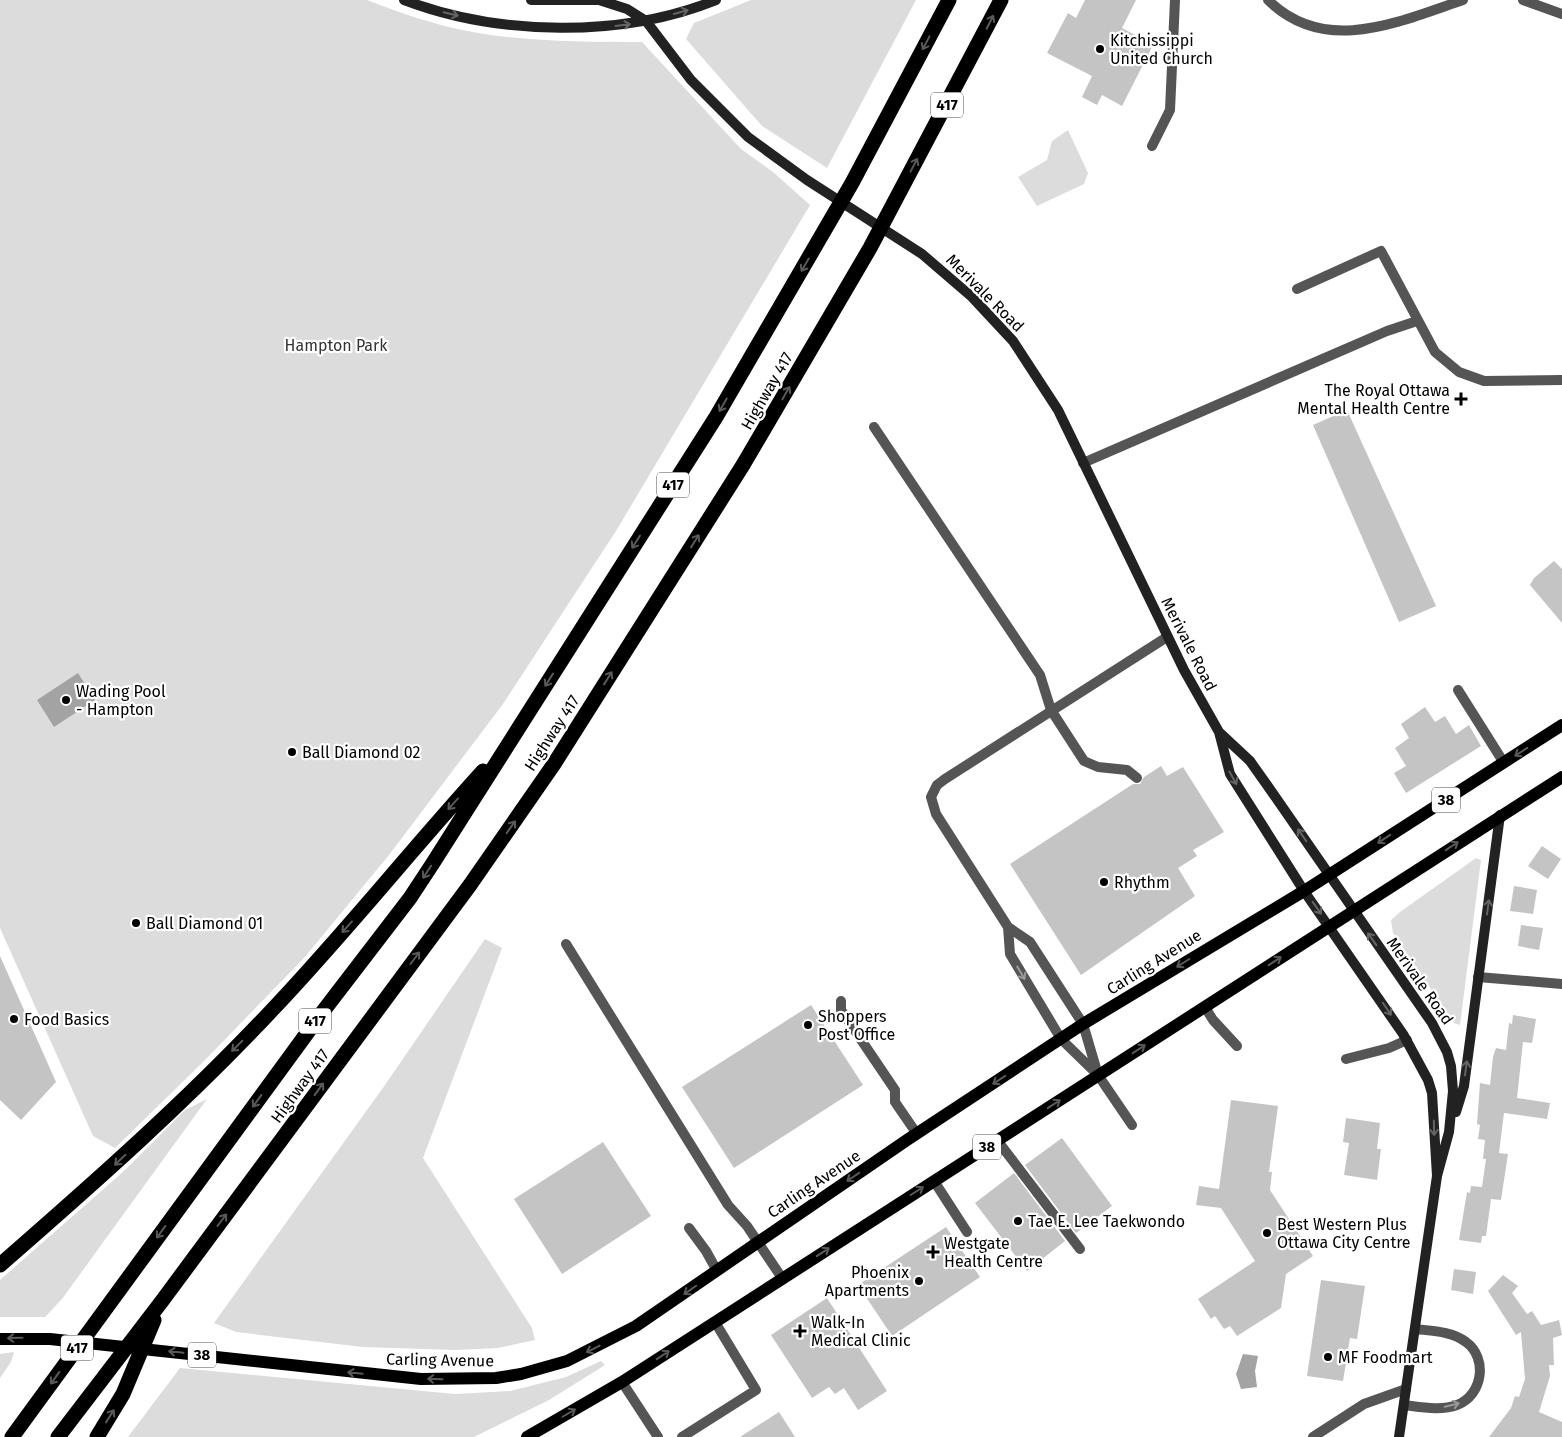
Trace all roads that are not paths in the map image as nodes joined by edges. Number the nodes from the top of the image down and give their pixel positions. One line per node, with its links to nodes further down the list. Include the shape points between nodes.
1 (404, 0): 12 (main road, one-way to 12, via 464,17 540,27 600,28)
2 (531, 0): 3 (main road)
3 (599, 0): 12 (main road, via 626,9)
4 (716, 0): 12 (main road, one-way to 4)
5 (949, 0): 24 (highway, 417, one-way to 24, via 852,183 716,417)
6 (1001, 0): 58 (highway, Highway 417 / 417, one-way to 6, via 464,893 554,764 743,465 870,248)
7 (1175, 0): 13 (street, via 1170,110)
8 (1268, 0): 9 (street, via 1310,28 1335,31 1380,26)
9 (1463, 0)
10 (1523, 0): 11 (street)
11 (1562, 14)
12 (646, 21): 18 (main road, Merivale Road, via 691,80 748,137 807,180 906,241 952,278 994,319 1043,385)
13 (1152, 146)
14 (1297, 289): 15 (street, via 1381,251)
15 (1417, 321): 16 (street, via 1436,353 1459,372 1484,381); 18 (street, via 1387,331)
16 (1562, 380)
17 (874, 427): 21 (street, via 1040,675)
18 (1084, 463): 19 (main road, Merivale Road)
19 (1167, 637): 21 (street); 23 (main road, Merivale Road)
20 (1458, 690): 25 (street)
21 (1050, 710): 27 (street, via 1084,761 1098,767 1127,770); 33 (street, via 937,785 931,798 936,814)
22 (1562, 725): 25 (main road, Carling Avenue / 38, one-way to 25)
23 (1219, 732): 29 (main road, Merivale Road, one-way to 23, via 1250,762); 30 (main road, Merivale Road, one-way to 30, via 1230,774)
24 (509, 742): 55 (highway, one-way to 55, via 255,1028 108,1171); 65 (highway, 417, one-way to 65, via 410,898 321,1014)
25 (1504, 763): 29 (main road, Carling Avenue / 38, one-way to 29)
26 (1562, 777): 28 (main road, 38)
27 (1137, 778)
28 (1500, 815): 31 (main road, 38, one-way to 28); 35 (main road, one-way to 28)
29 (1330, 875): 30 (main road, Carling Avenue / 38); 31 (main road, Merivale Road)
30 (1304, 891): 32 (main road, Merivale Road, one-way to 32); 39 (main road, Carling Avenue / 38, one-way to 39)
31 (1352, 910): 32 (main road, 38); 46 (main road, Merivale Road, one-way to 31, via 1453,1080 1441,1038)
32 (1329, 926): 38 (main road, 38, one-way to 32); 41 (main road, Merivale Road, one-way to 41)
33 (1008, 927): 39 (street, via 1030,942); 40 (street, one-way to 40, via 1010,954)
34 (566, 944): 53 (street, via 728,1205)
35 (1478, 977): 36 (street); 46 (main road, one-way to 35, via 1464,1086)
36 (1562, 984)
37 (841, 1001): 47 (street, via 841,1010 894,1090 895,1102)
38 (1205, 1007): 42 (street); 44 (main road, 38, one-way to 38)
39 (1083, 1024): 40 (main road, Carling Avenue / 38); 44 (street)
40 (1061, 1039): 44 (street); 47 (main road, Carling Avenue / 38, one-way to 47)
41 (1407, 1040): 43 (street); 49 (main road, Merivale Road, one-way to 49, via 1432,1093)
42 (1237, 1046)
43 (1346, 1059)
44 (1098, 1075): 45 (street); 48 (main road, 38, one-way to 44)
45 (1132, 1125)
46 (1450, 1132): 49 (main road, Merivale Road)
47 (917, 1134): 53 (main road, Carling Avenue / 38, one-way to 53)
48 (997, 1140): 50 (main road, 38); 54 (street)
49 (1437, 1176): 60 (main road, Merivale Road)
50 (934, 1181): 52 (street); 57 (main road, 38, one-way to 50)
51 (689, 1228): 56 (street)
52 (967, 1232)
53 (759, 1242): 56 (main road, Carling Avenue / 38); 57 (street)
54 (1080, 1249)
55 (0, 1265)
56 (717, 1271): 61 (main road, Carling Avenue / 38, one-way to 61, via 636,1326 592,1350 544,1368 496,1378 404,1378 50,1339)
57 (782, 1278): 59 (main road, 38)
58 (162, 1301): 66 (highway, Highway 417 / 417); 67 (highway, one-way to 58, via 123,1394)
59 (715, 1322): 62 (main road, 38, one-way to 59); 70 (street, via 756,1390)
60 (1415, 1329): 63 (main road, Merivale Road); 64 (street, one-way to 60, via 1456,1406 1472,1395 1479,1378 1479,1359 1467,1342 1445,1333)
61 (0, 1339)
62 (622, 1382): 68 (main road, 38, one-way to 62); 69 (street)
63 (1406, 1389): 64 (main road, Merivale Road); 71 (street, via 1364,1404)
64 (1404, 1405): 72 (main road, Merivale Road)
65 (12, 1437)
66 (58, 1437)
67 (97, 1437)
68 (527, 1437)
69 (658, 1437)
70 (682, 1437)
71 (1313, 1437)
72 (1399, 1437)

